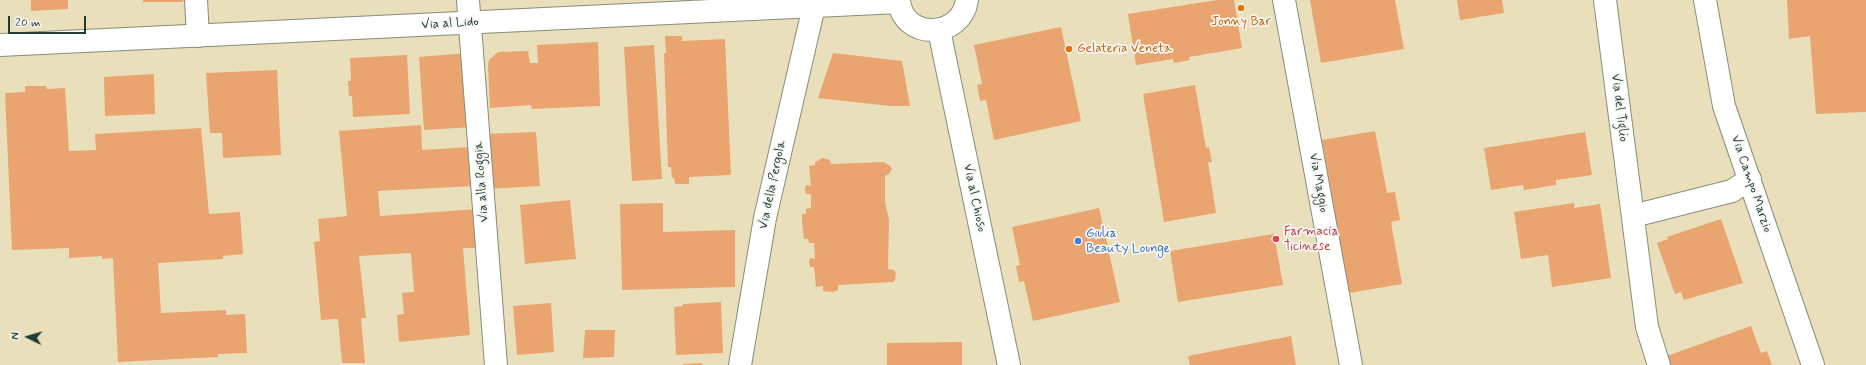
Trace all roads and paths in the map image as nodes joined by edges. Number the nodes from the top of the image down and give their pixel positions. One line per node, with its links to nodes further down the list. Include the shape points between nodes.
1 (196, 0): 11 (street)
2 (468, 0): 9 (street, Via alla Roggia)
3 (966, 0): 10 (street, via 960,17)
4 (1284, 0): 18 (street, Via Maggio)
5 (1605, 0): 14 (street, Via del Tiglio)
6 (1705, 0): 13 (street, Via Campo Marzio, via 1724,106)
7 (899, 1): 8 (street, Via al Lido); 10 (street, via 907,18 913,24 927,30)
8 (814, 6): 9 (street, Via al Lido); 16 (street, Via della Pergola, via 765,218)
9 (470, 22): 11 (street, Via al Lido); 15 (street, Via alla Roggia)
10 (939, 30): 17 (street, Via al Chioso)
11 (198, 36): 12 (street, Via al Lido)
12 (0, 45)
13 (1750, 179): 14 (street, via 1732,191); 20 (street, Via Campo Marzio)
14 (1633, 216): 19 (street, Via del Tiglio, via 1647,327)
15 (496, 365)
16 (740, 365)
17 (1009, 365)
18 (1351, 365)
19 (1659, 365)
20 (1813, 365)

